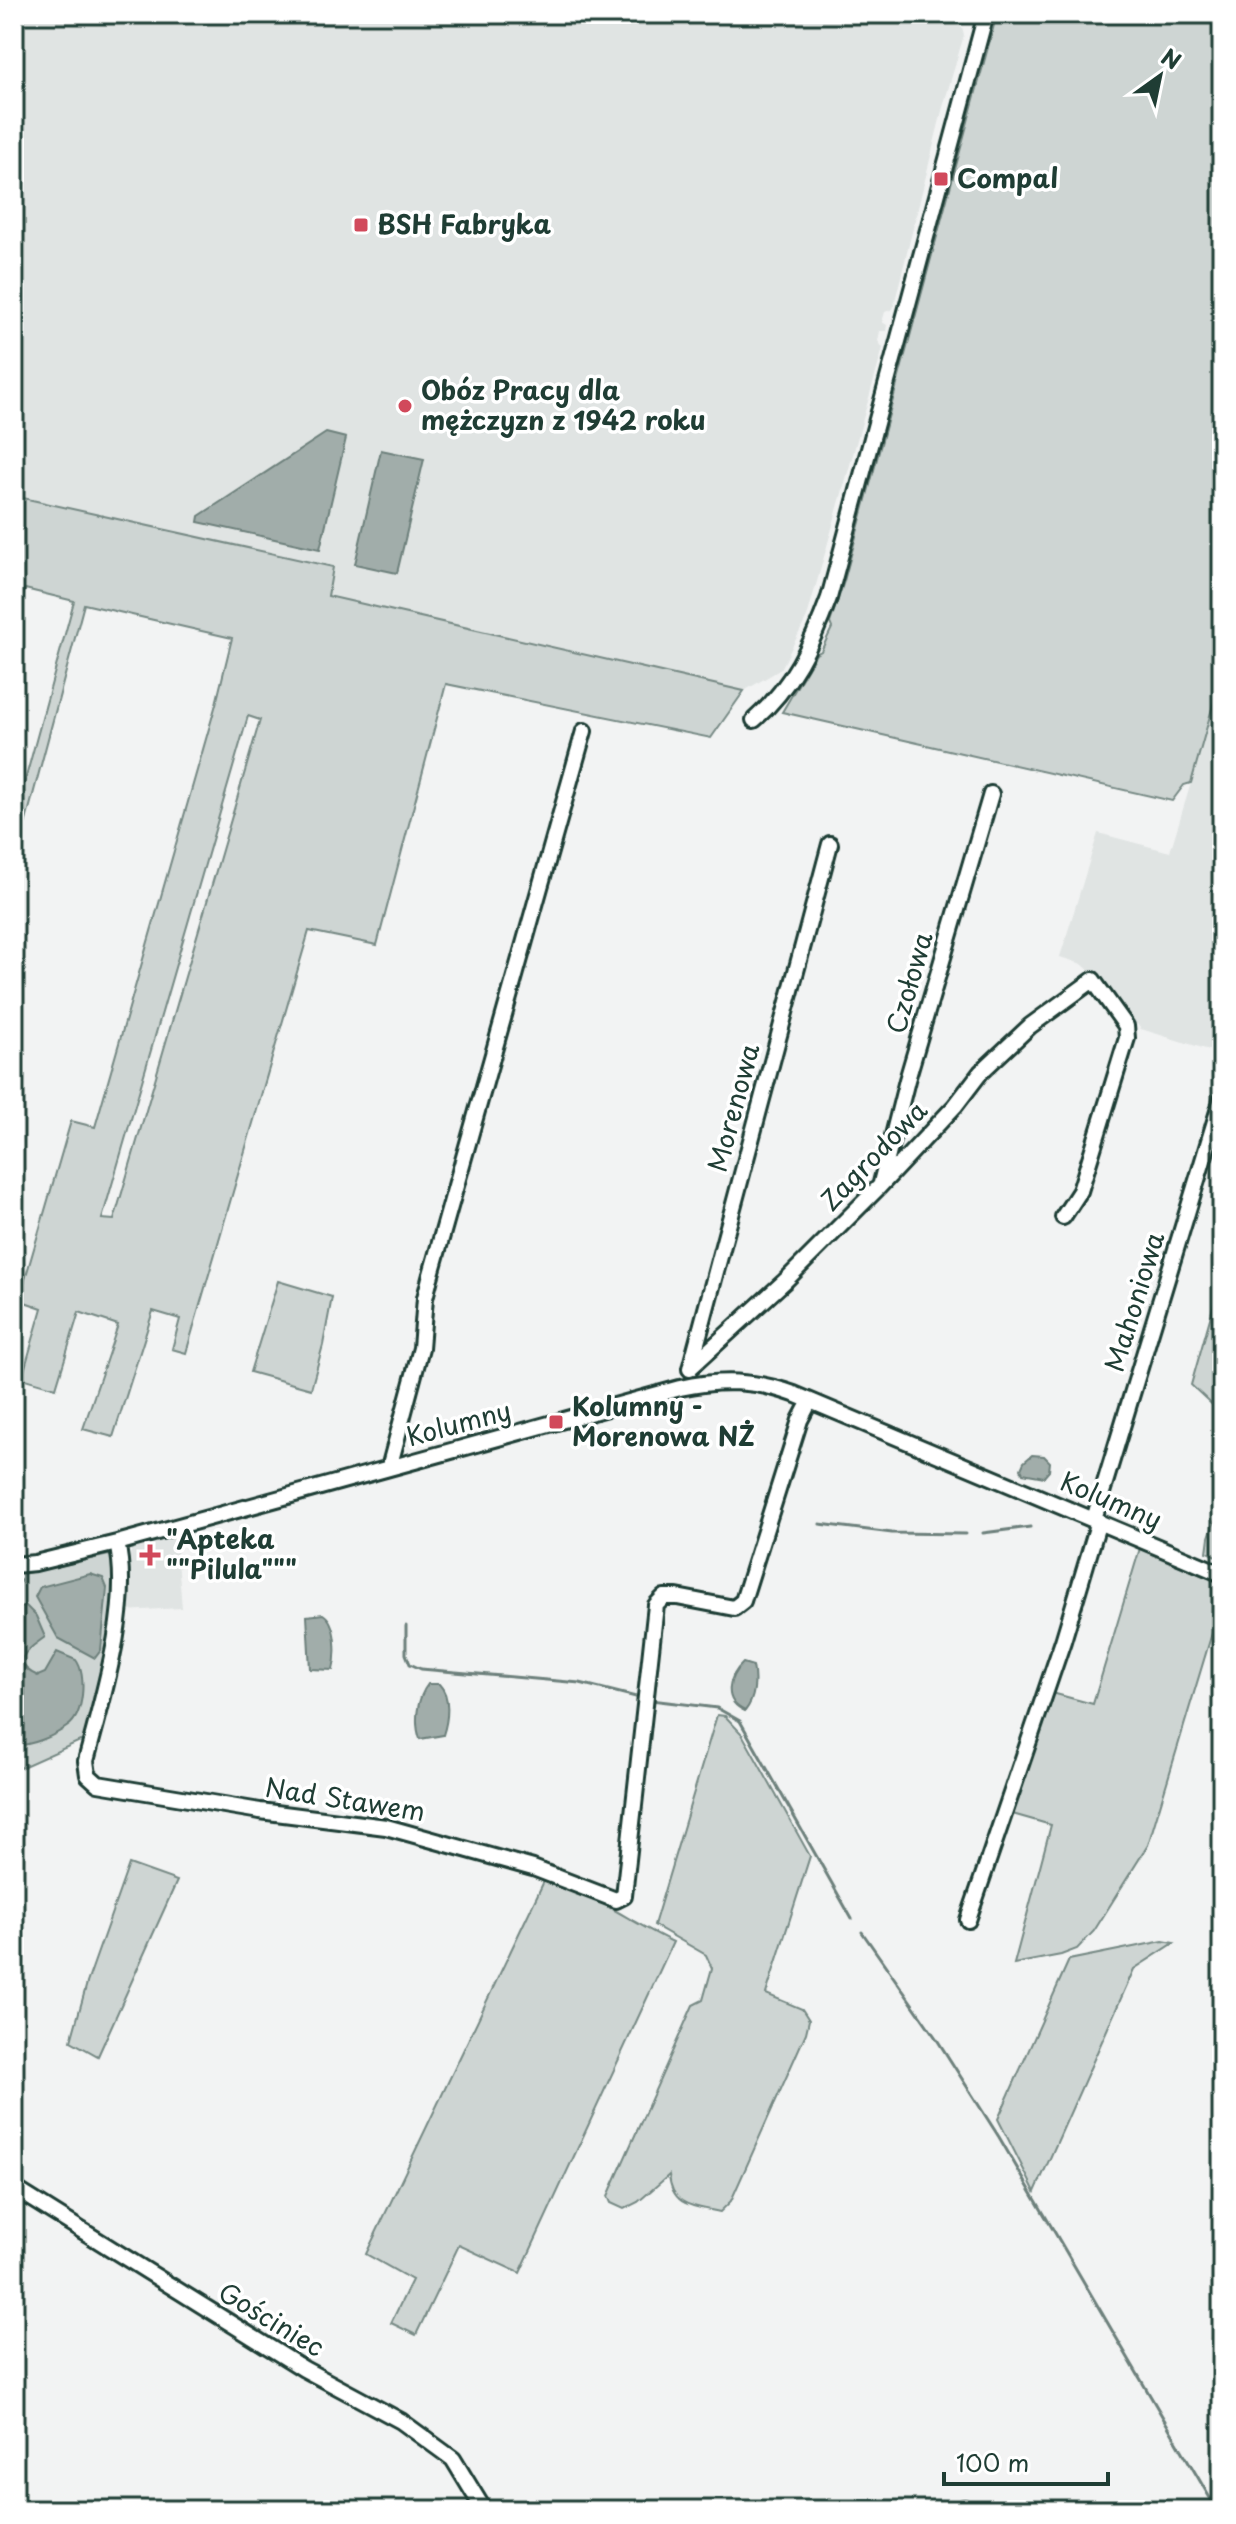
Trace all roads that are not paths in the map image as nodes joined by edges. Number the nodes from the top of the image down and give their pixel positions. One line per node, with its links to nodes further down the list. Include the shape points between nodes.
1 (986, 14): 2 (street, via 829,598 790,681)
2 (754, 720)
3 (584, 731): 12 (street, via 430,1278 421,1348)
4 (991, 794): 7 (street, Czołowa)
5 (830, 844): 9 (street, Morenowa)
6 (1222, 1098): 13 (street, Mahoniowa)
7 (879, 1187): 8 (street, Zagrodowa, via 981,1072 1030,1026 1093,980 1126,1026 1127,1038 1080,1191); 9 (street, Zagrodowa)
8 (1063, 1217)
9 (690, 1368): 10 (street, Morenowa)
10 (691, 1385): 11 (street, Kolumny, via 751,1382); 12 (street, Kolumny)
11 (810, 1401): 13 (street, Kolumny); 14 (street, Nad Stawem, via 743,1601 734,1608 677,1597 659,1601 625,1892 616,1900 533,1868 386,1827 94,1782 86,1761 112,1655 120,1588)
12 (389, 1468): 14 (street, Kolumny)
13 (1096, 1520): 16 (street, Kolumny); 17 (street, Mahoniowa, via 1063,1641)
14 (117, 1543): 15 (street, Kolumny)
15 (14, 1565)
16 (1222, 1574)
17 (968, 1920)
18 (14, 2188): 19 (street, Gościniec, via 304,2369 401,2421 453,2459)
19 (484, 2510)

